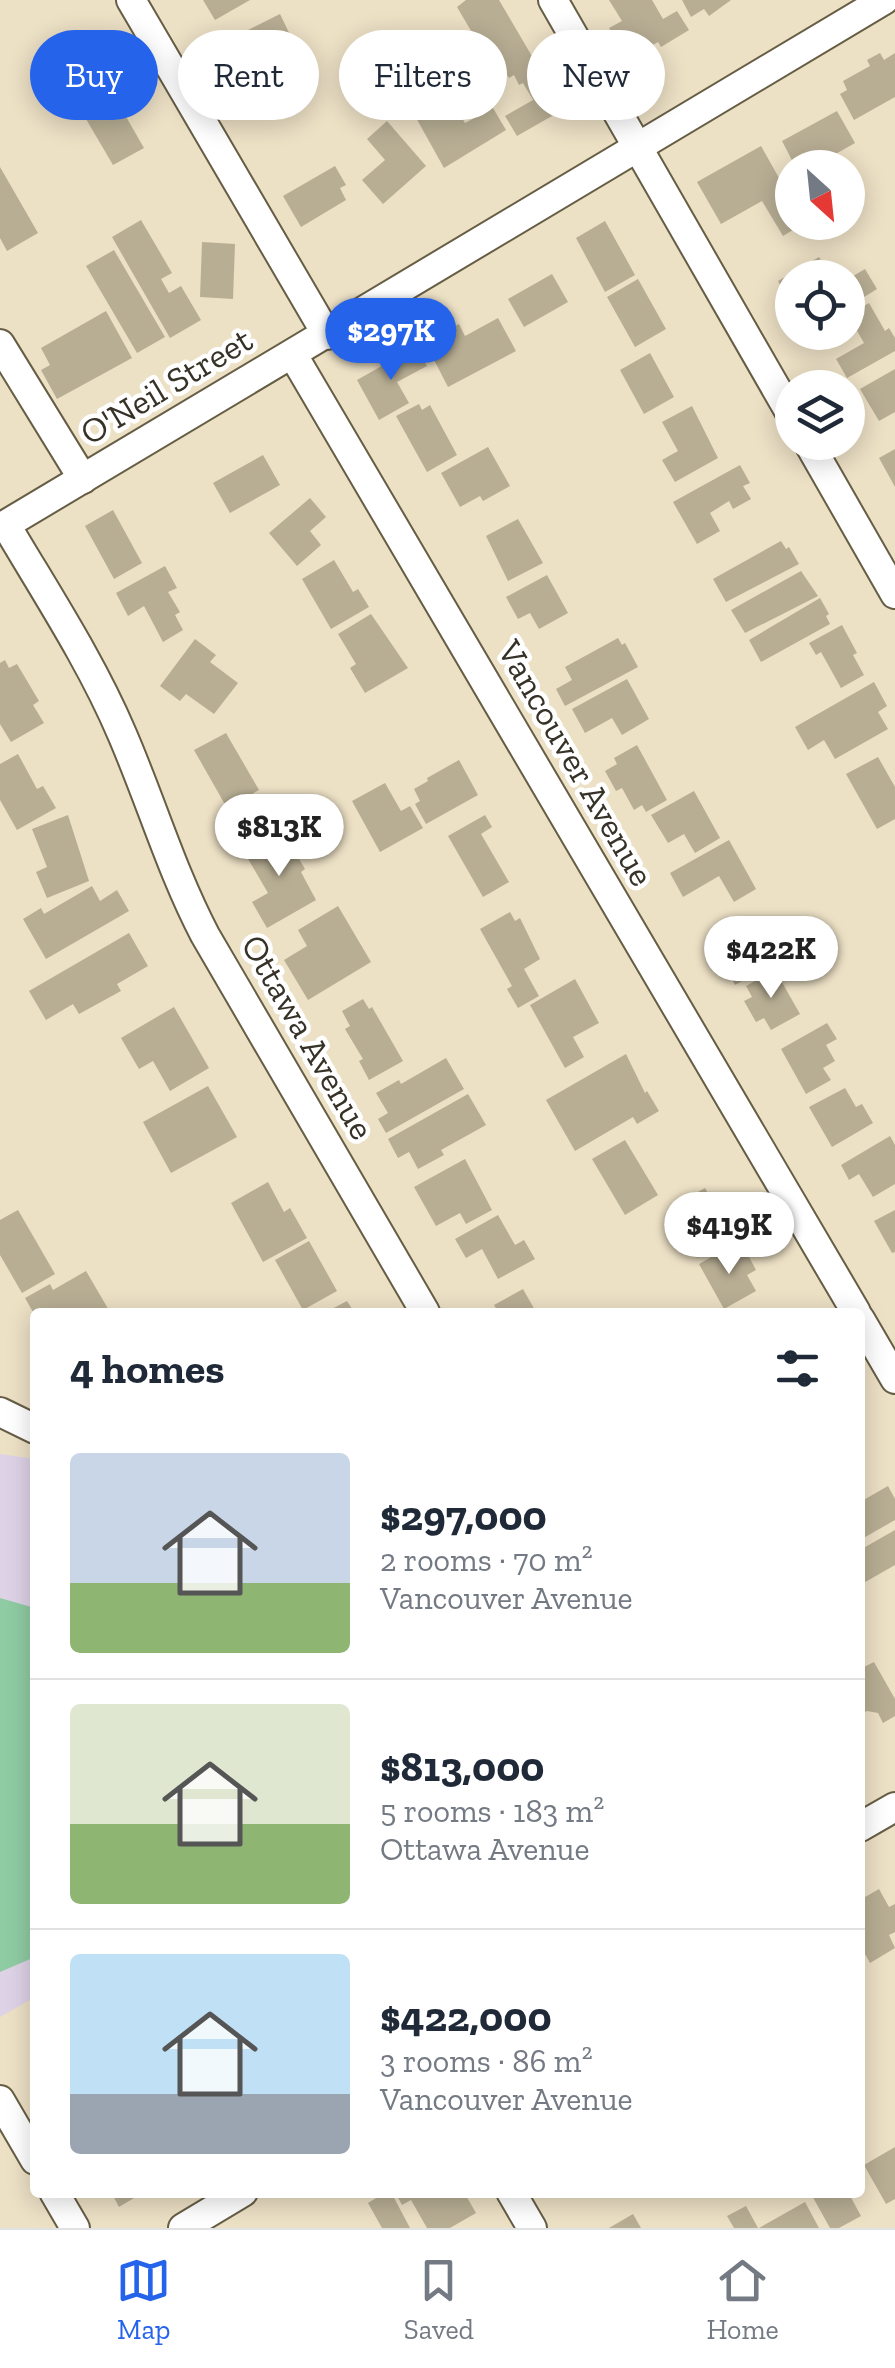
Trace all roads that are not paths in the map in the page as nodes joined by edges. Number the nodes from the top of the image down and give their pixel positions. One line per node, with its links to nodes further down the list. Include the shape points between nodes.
1 (131, 0): 5 (street)
2 (553, 0): 4 (street)
3 (884, 0): 4 (street, O'Neil Street)
4 (638, 148): 5 (street, O'Neil Street); 8 (street)
5 (327, 335): 7 (street, O'Neil Street)
6 (0, 344): 10 (street)
7 (293, 355): 10 (street, O'Neil Street); 14 (street, Vancouver Avenue)
8 (775, 386)
9 (818, 460): 12 (street)
10 (82, 479): 11 (street, O'Neil Street)
11 (3, 526): 13 (street, Ottawa Avenue, via 100,686 197,920)
12 (895, 594)
13 (423, 1308)
14 (854, 1308)
15 (865, 1328): 16 (street)
16 (895, 1379)
17 (0, 1412): 18 (street)
18 (30, 1427)
19 (895, 1806): 20 (street)
20 (865, 1824)
21 (0, 2100): 22 (street)
22 (30, 2151)
23 (58, 2198): 26 (street)
24 (233, 2198): 27 (street)
25 (514, 2198): 28 (street)
26 (75, 2228)
27 (183, 2228)
28 (532, 2228)

